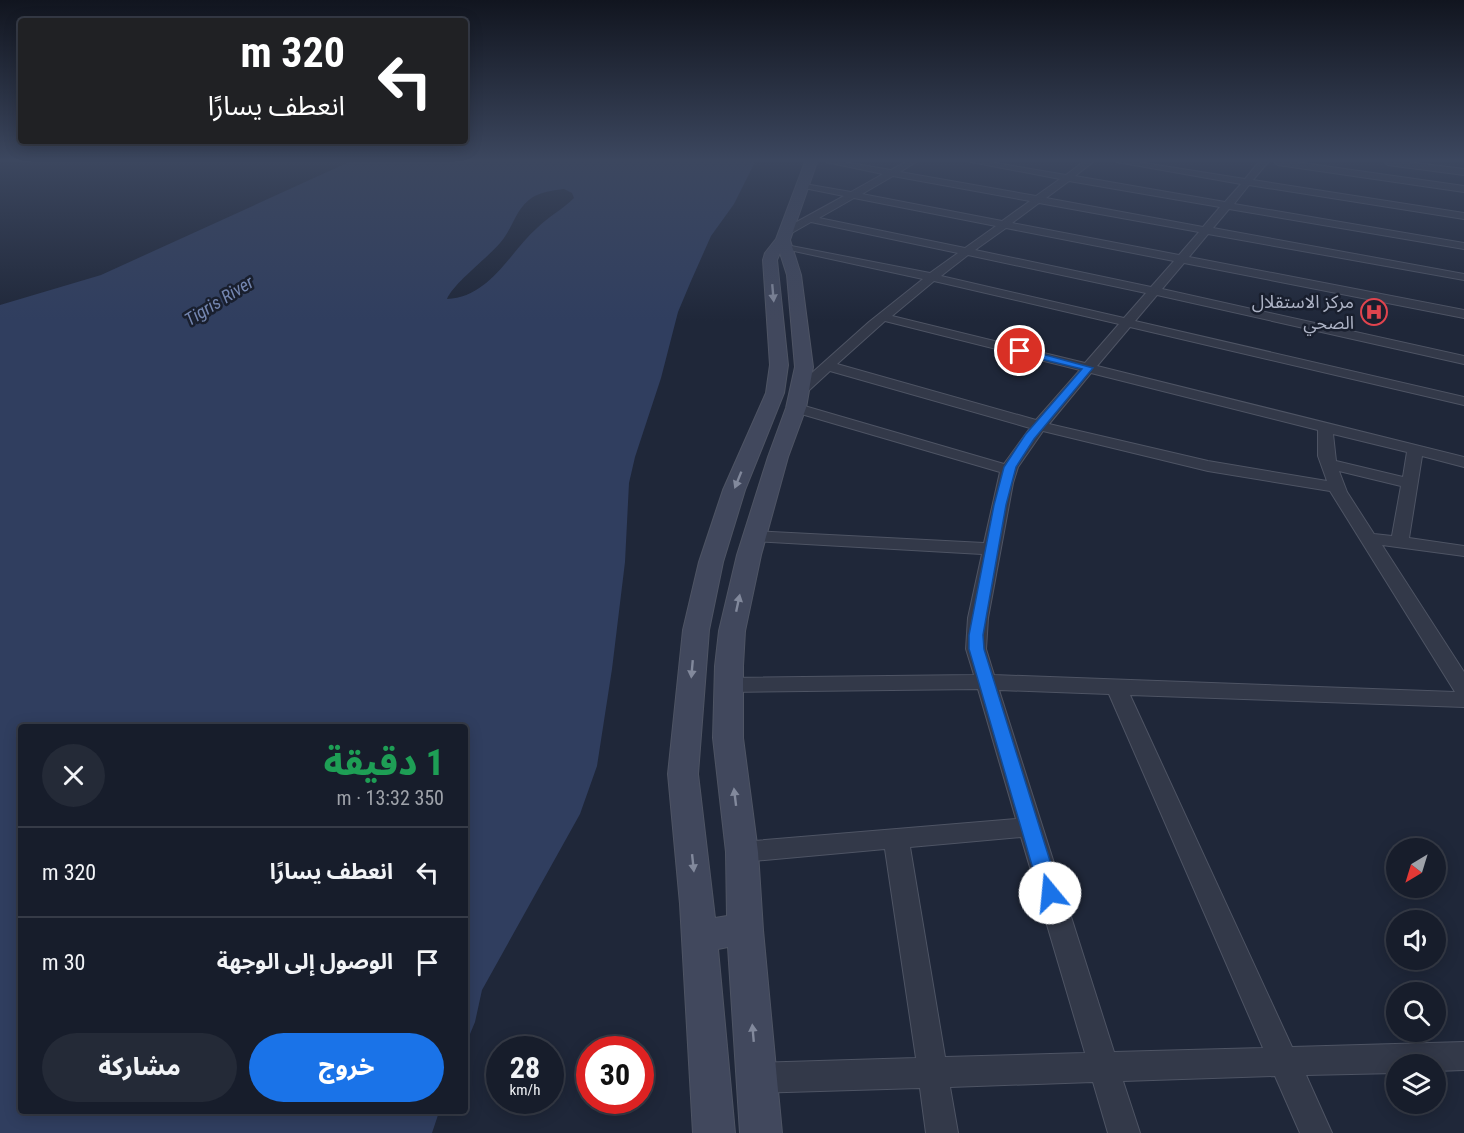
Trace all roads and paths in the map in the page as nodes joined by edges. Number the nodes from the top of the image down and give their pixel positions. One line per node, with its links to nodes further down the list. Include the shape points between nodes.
1 (793, 215): 11 (main road)
2 (818, 215): 8 (street)
3 (957, 215): 9 (street)
4 (1018, 215): 9 (street)
5 (1121, 215): 10 (street)
6 (1218, 215): 10 (street)
7 (1283, 215): 12 (street)
8 (810, 219): 11 (street); 13 (street)
9 (1005, 224): 13 (street); 14 (street)
10 (1205, 230): 14 (street); 16 (street)
11 (785, 239): 15 (street); 24 (main road, via 802,339 804,367); 48 (main road, one-way to 48, via 770,260 779,365 775,393 734,490 711,562 696,630 683,774)
12 (1464, 246)
13 (968, 251): 15 (street); 17 (street)
14 (1182, 259): 17 (street); 18 (street)
15 (932, 277): 19 (street); 20 (street)
16 (1464, 277)
17 (1154, 291): 20 (street); 21 (street)
18 (1464, 314)
19 (883, 317): 22 (street); 23 (street)
20 (1127, 323): 23 (street); 25 (street)
21 (1464, 360)
22 (829, 366): 24 (street); 26 (street)
23 (1088, 368): 26 (street); 27 (street)
24 (798, 400): 31 (street); 34 (main road)
25 (1464, 401)
26 (1039, 426): 31 (street); 33 (street, via 1189,464)
27 (1325, 427): 28 (street); 30 (street)
28 (1414, 450): 29 (street); 32 (street)
29 (1464, 462)
30 (1329, 464): 32 (street); 33 (street)
31 (1009, 470): 37 (street)
32 (1409, 483): 36 (street)
33 (1337, 487): 35 (street)
34 (754, 536): 37 (street); 40 (main road, one-way to 34, via 732,631)
35 (1367, 538): 36 (street); 42 (street)
36 (1400, 542): 38 (street)
37 (991, 549): 39 (street, via 976,635)
38 (1464, 551)
39 (986, 682): 40 (street); 41 (street); 44 (street)
40 (728, 685): 46 (main road, one-way to 40, via 728,738)
41 (1116, 687): 43 (street); 50 (street)
42 (1464, 689)
43 (1464, 700)
44 (1030, 827): 45 (street); 51 (street)
45 (896, 838): 46 (street); 52 (street)
46 (742, 852): 47 (main road)
47 (745, 930): 48 (main road); 53 (main road, one-way to 47)
48 (699, 935): 54 (main road)
49 (1464, 1056): 50 (street)
50 (1284, 1062): 51 (street); 58 (street)
51 (1103, 1067): 52 (street); 57 (street)
52 (932, 1073): 53 (street); 56 (street)
53 (756, 1078): 55 (main road)
54 (714, 1133)
55 (761, 1133)
56 (942, 1133)
57 (1124, 1133)
58 (1316, 1133)

